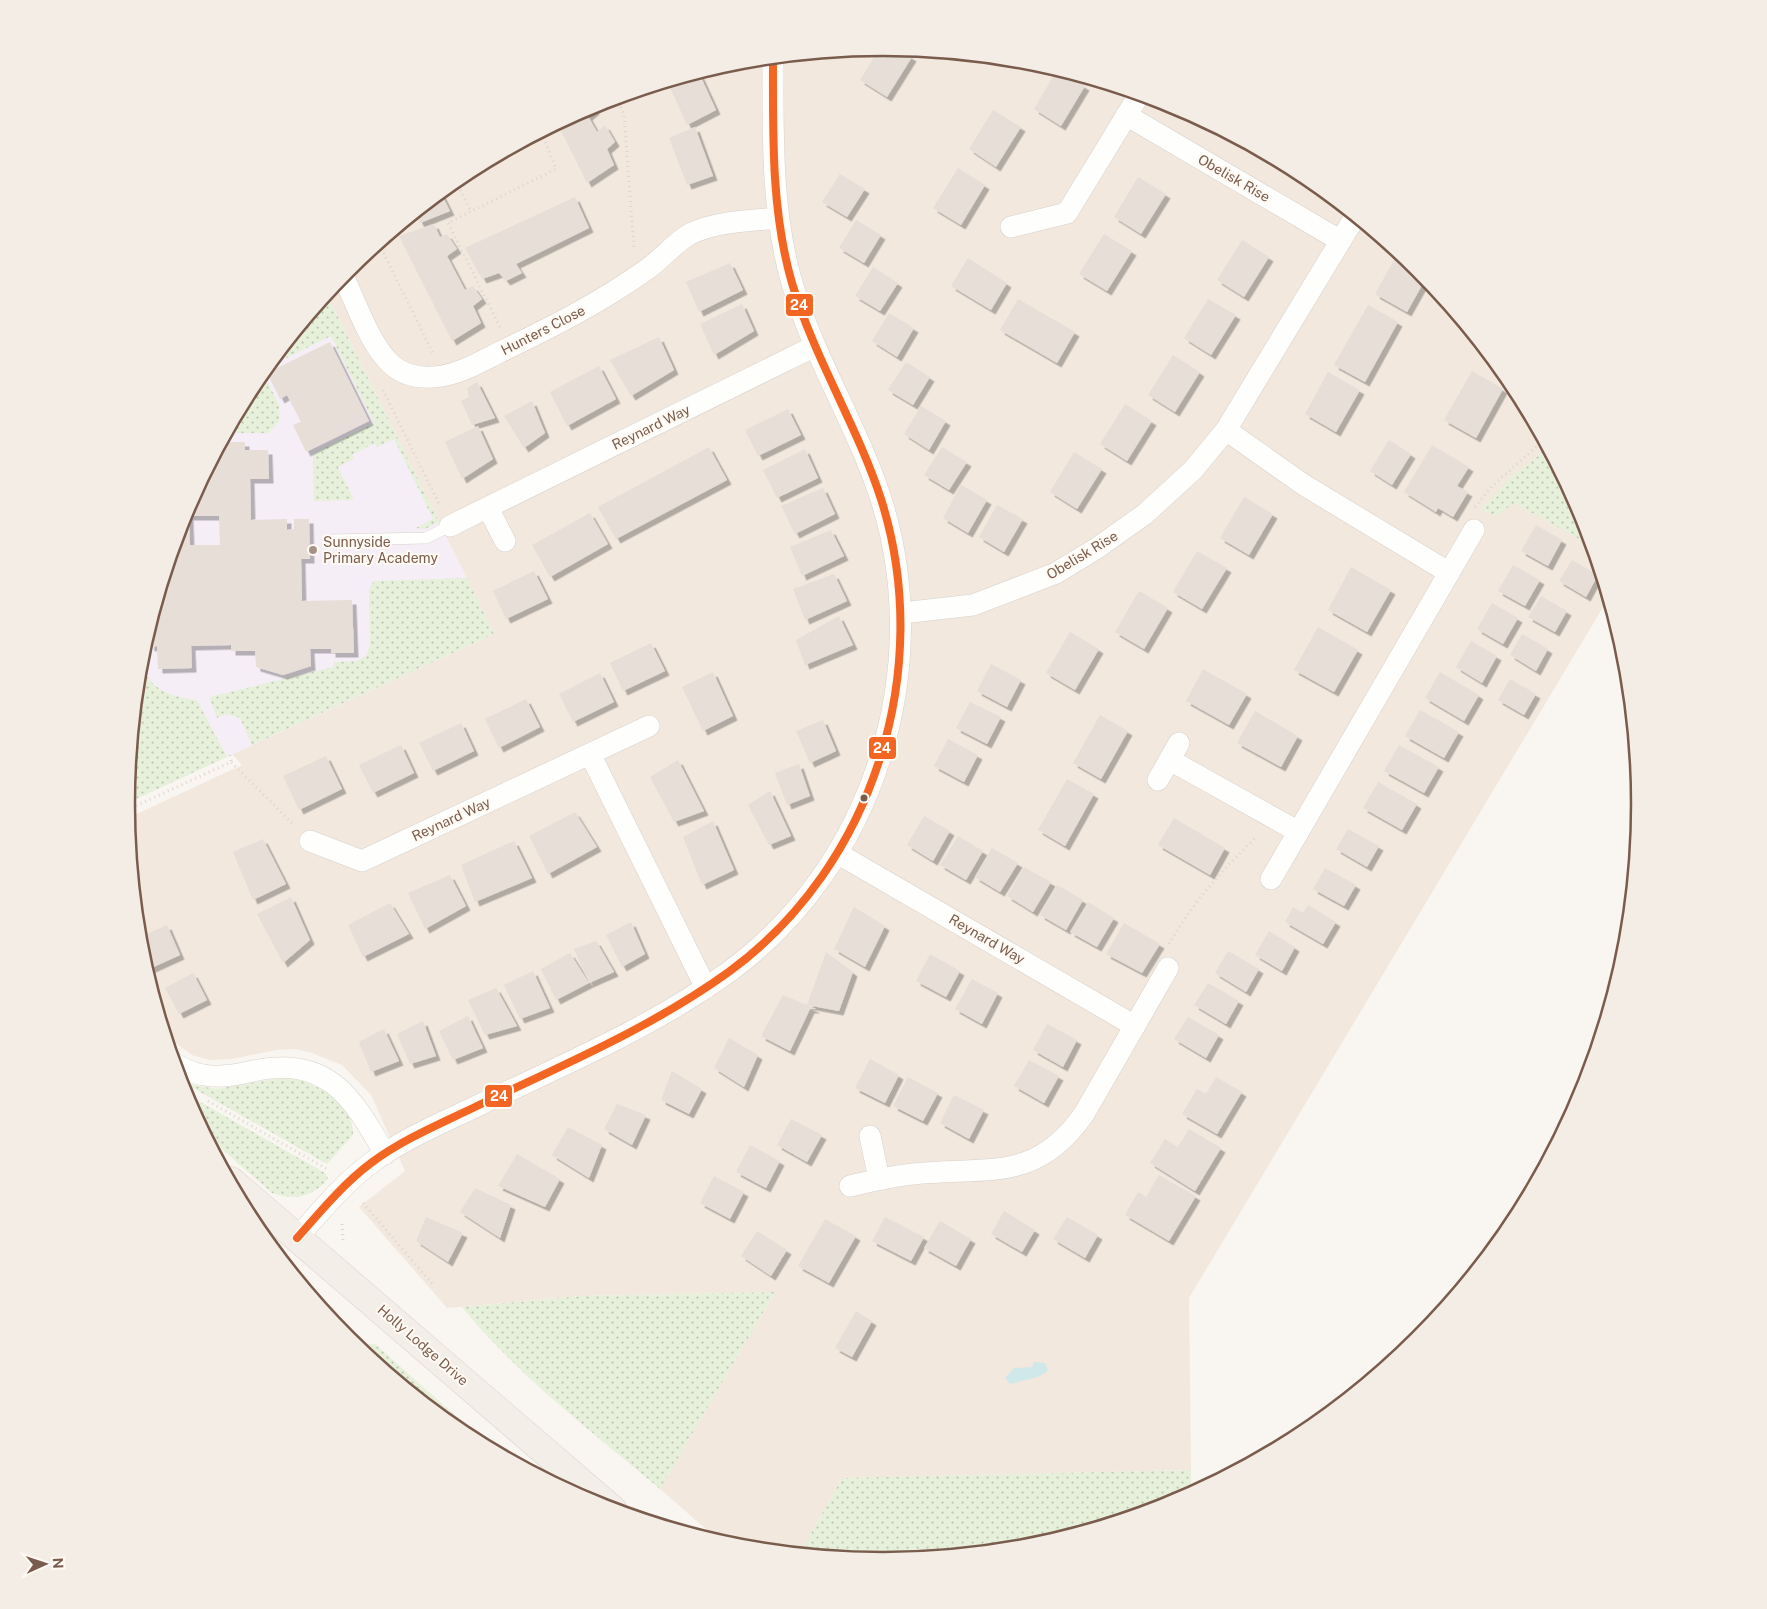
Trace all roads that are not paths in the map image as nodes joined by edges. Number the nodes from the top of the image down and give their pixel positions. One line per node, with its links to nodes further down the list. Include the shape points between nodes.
1 (772, 65): 4 (street)
2 (1136, 100): 3 (street)
3 (1126, 115): 6 (street, via 1067,213); 7 (street, Obelisk Rise)
4 (779, 218): 8 (street, Hunters Close, via 709,227 689,234 636,276 587,307 510,347 444,376 426,378 409,375 392,365 379,349); 9 (street, via 792,282)
5 (1352, 222): 7 (street, Obelisk Rise)
6 (1011, 227)
7 (1341, 241): 10 (street, Obelisk Rise)
8 (347, 283)
9 (815, 346): 11 (street, Reynard Way); 17 (street, via 880,495 896,554)
10 (1226, 430): 16 (street, via 1304,485); 17 (street, Obelisk Rise, via 1193,470 1145,514 1056,574 973,605)
11 (488, 508): 12 (street, Reynard Way); 15 (street)
12 (450, 526): 14 (lane, via 426,538)
13 (1474, 530): 16 (street)
14 (331, 540)
15 (505, 541)
16 (1448, 572): 21 (street)
17 (902, 613): 23 (street, via 900,670 893,719 856,820)
18 (649, 726): 19 (street, Reynard Way)
19 (590, 754): 22 (street, Reynard Way, via 362,861); 26 (street)
20 (1158, 780): 21 (street, via 1174,751)
21 (1297, 831): 24 (street)
22 (310, 841)
23 (837, 853): 26 (street, via 780,926 734,968); 27 (street, Reynard Way)
24 (1271, 879)
25 (1168, 968): 27 (street)
26 (706, 988): 30 (street, via 626,1034)
27 (1135, 1026): 31 (street, via 1071,1134 1045,1154 1029,1162 997,1170 914,1173)
28 (184, 1070): 30 (street, via 204,1076 228,1077 270,1067 309,1070 337,1086 352,1101)
29 (870, 1136): 31 (street)
30 (385, 1154): 34 (street, via 345,1186)
31 (879, 1179): 32 (street)
32 (850, 1186)
33 (243, 1191): 34 (main road, Holly Lodge Drive)
34 (297, 1238): 35 (main road, Holly Lodge Drive)
35 (598, 1496)

